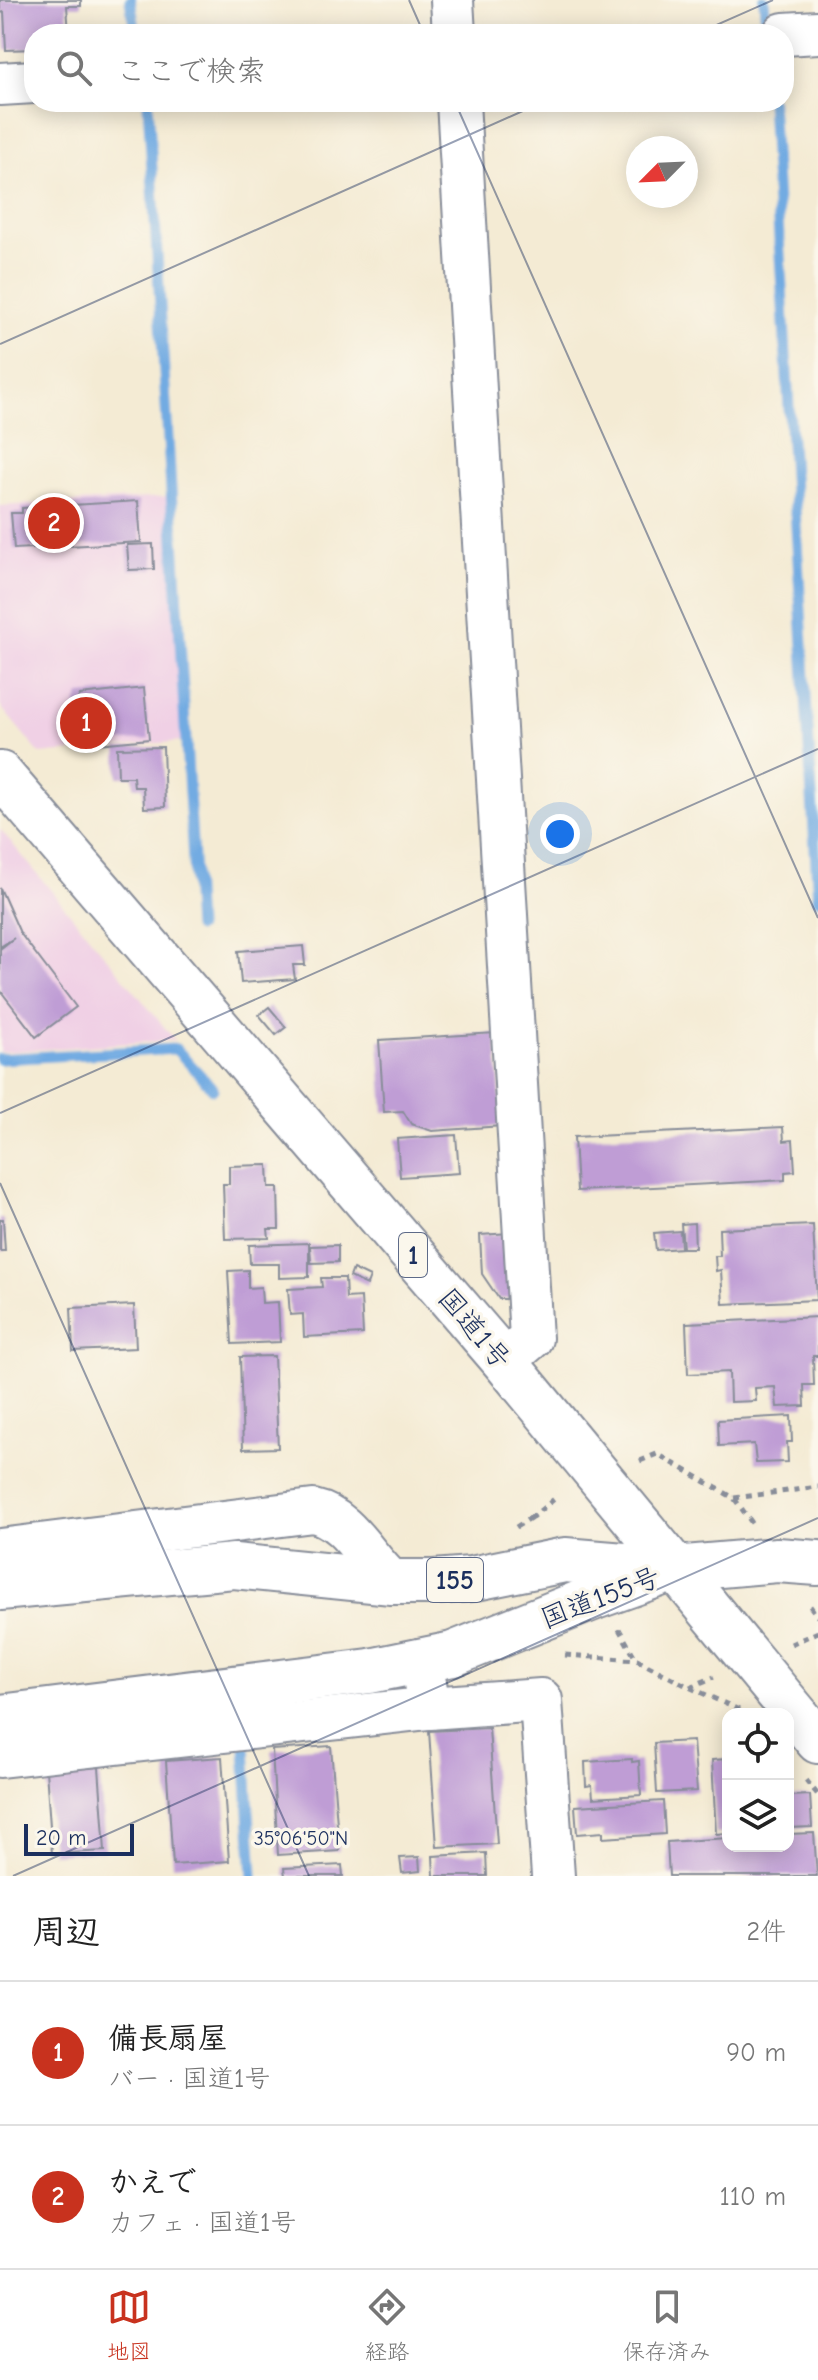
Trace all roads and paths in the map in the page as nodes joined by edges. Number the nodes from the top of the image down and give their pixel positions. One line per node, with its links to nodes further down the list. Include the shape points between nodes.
1 (452, 0): 2 (street)
2 (453, 24)
3 (818, 32): 4 (street)
4 (794, 33)
5 (24, 83): 6 (street)
6 (0, 84)
7 (459, 112): 9 (street, via 531,1338)
8 (0, 774): 9 (main road, 国道1号 / 1)
9 (504, 1361): 18 (main road, 国道1号 / 1)
10 (657, 1454): 13 (path)
11 (818, 1487): 13 (path)
12 (558, 1496): 14 (path, via 532,1517)
13 (734, 1498): 17 (path)
14 (538, 1525)
15 (818, 1548): 17 (main road)
16 (0, 1550): 19 (street, via 313,1511 339,1521)
17 (783, 1550): 18 (main road)
18 (674, 1569): 19 (main road, 国道155号 / 155, via 565,1560 471,1579); 27 (main road, 国道155号 / 155); 32 (main road, 国道1号 / 1)
19 (392, 1582): 20 (main road, 国道155号 / 155, via 234,1566)
20 (0, 1588)
21 (810, 1606): 22 (path)
22 (818, 1617)
23 (618, 1626): 26 (path)
24 (818, 1632): 25 (path)
25 (791, 1644)
26 (637, 1660)
27 (422, 1662): 29 (street); 31 (main road, 国道155号 / 155)
28 (723, 1673): 30 (path, via 689,1687)
29 (429, 1708): 33 (street); 34 (street, via 541,1700)
30 (734, 1708)
31 (0, 1717)
32 (818, 1741)
33 (0, 1756)
34 (553, 1876)

